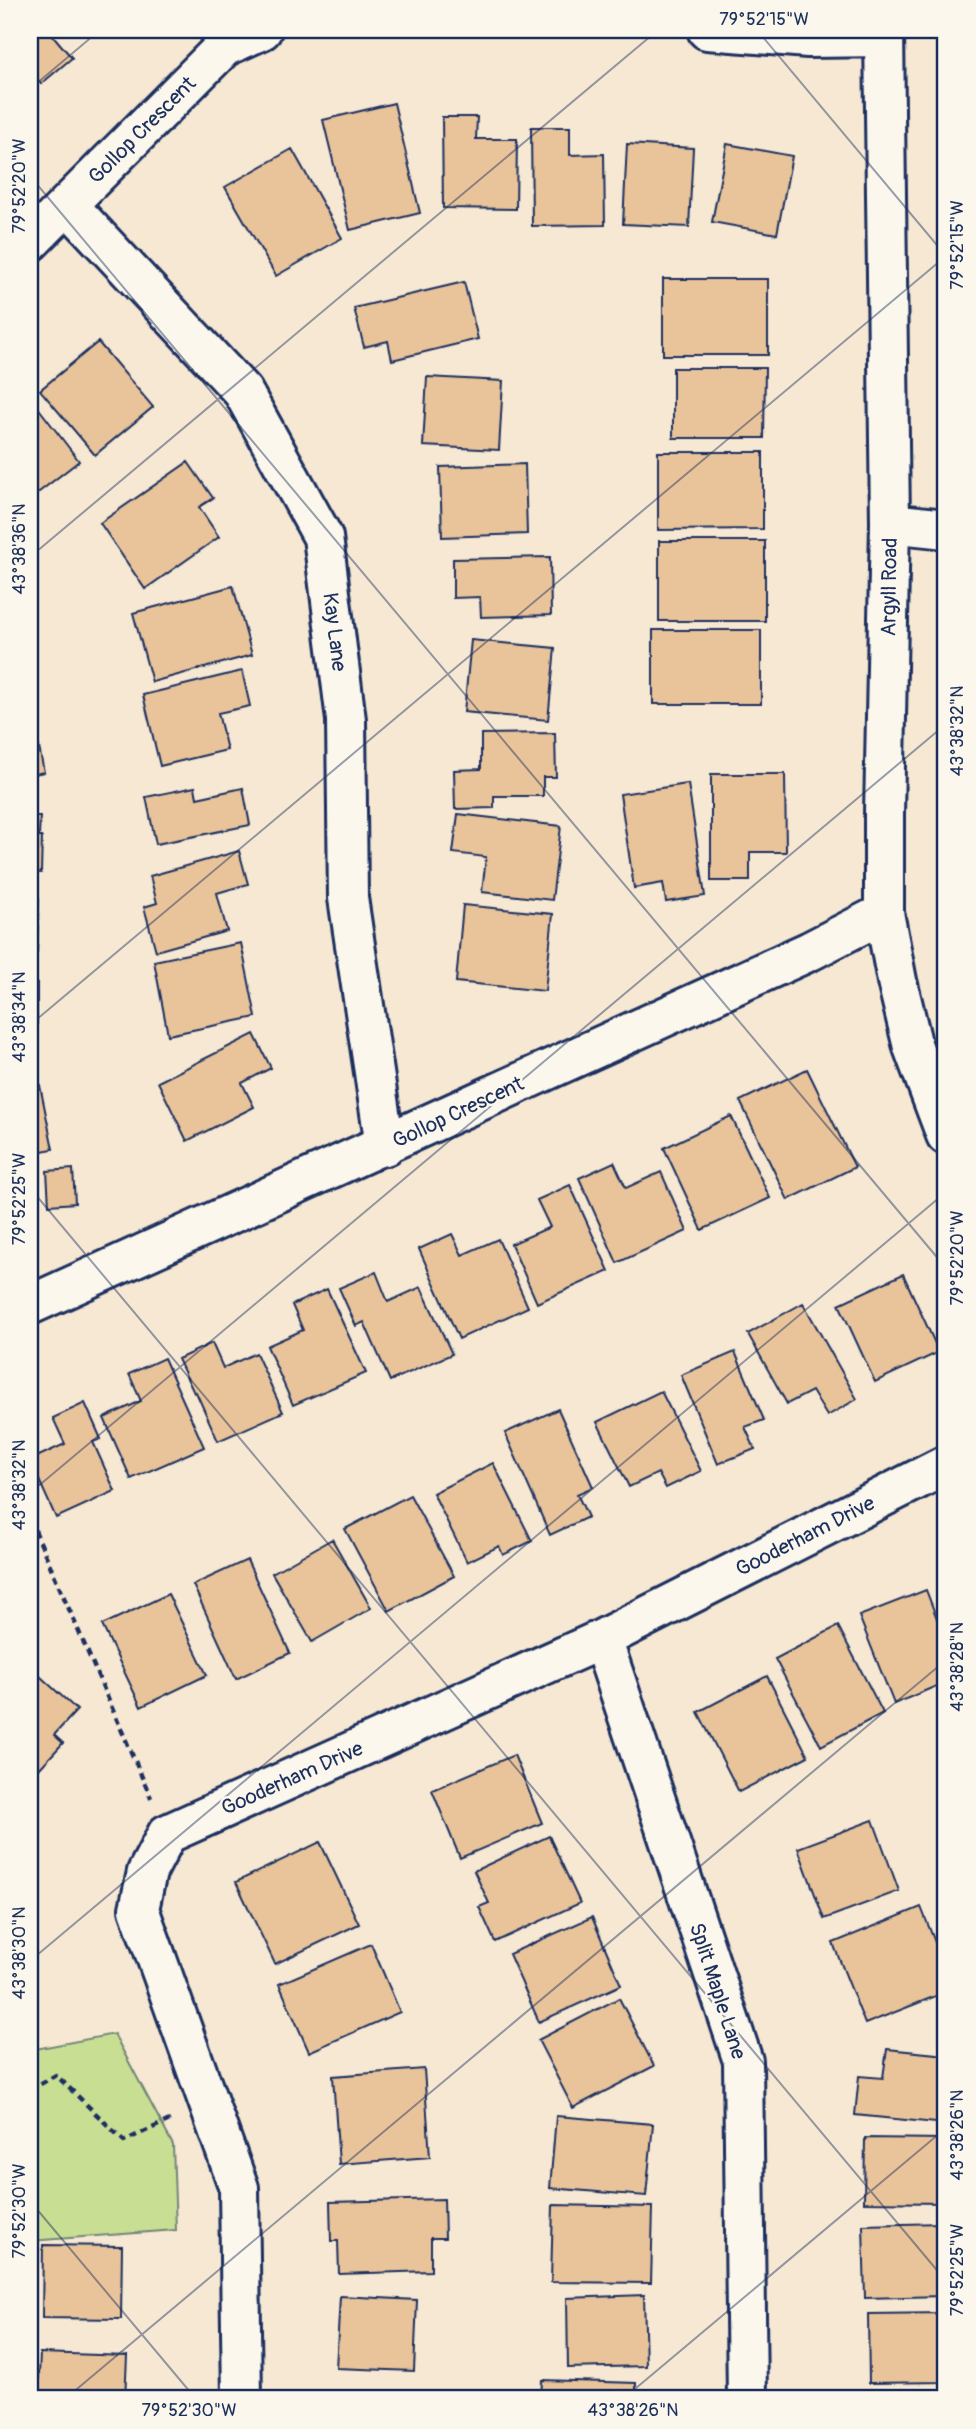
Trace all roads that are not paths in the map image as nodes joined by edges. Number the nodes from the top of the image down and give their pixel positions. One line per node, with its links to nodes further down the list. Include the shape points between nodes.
1 (262, 30): 4 (street, Gollop Crescent, via 224,47)
2 (707, 30): 3 (street, via 808,37)
3 (884, 33): 6 (street, Argyll Road)
4 (68, 205): 5 (street, Gollop Crescent); 10 (street, Kay Lane, via 243,392 323,537 346,720 348,898)
5 (30, 242)
6 (890, 523): 7 (street); 8 (street, Argyll Road)
7 (946, 529)
8 (884, 913): 9 (street, Argyll Road, via 913,1047); 10 (street, Gollop Crescent)
9 (946, 1135)
10 (386, 1146): 11 (street, Gollop Crescent)
11 (30, 1305)
12 (946, 1465): 13 (street, Gooderham Drive)
13 (602, 1639): 14 (street, Gooderham Drive, via 167,1834 147,1872 139,1909 239,2188); 15 (street, Split Maple Lane, via 743,2061)
14 (242, 2399)
15 (747, 2399)

